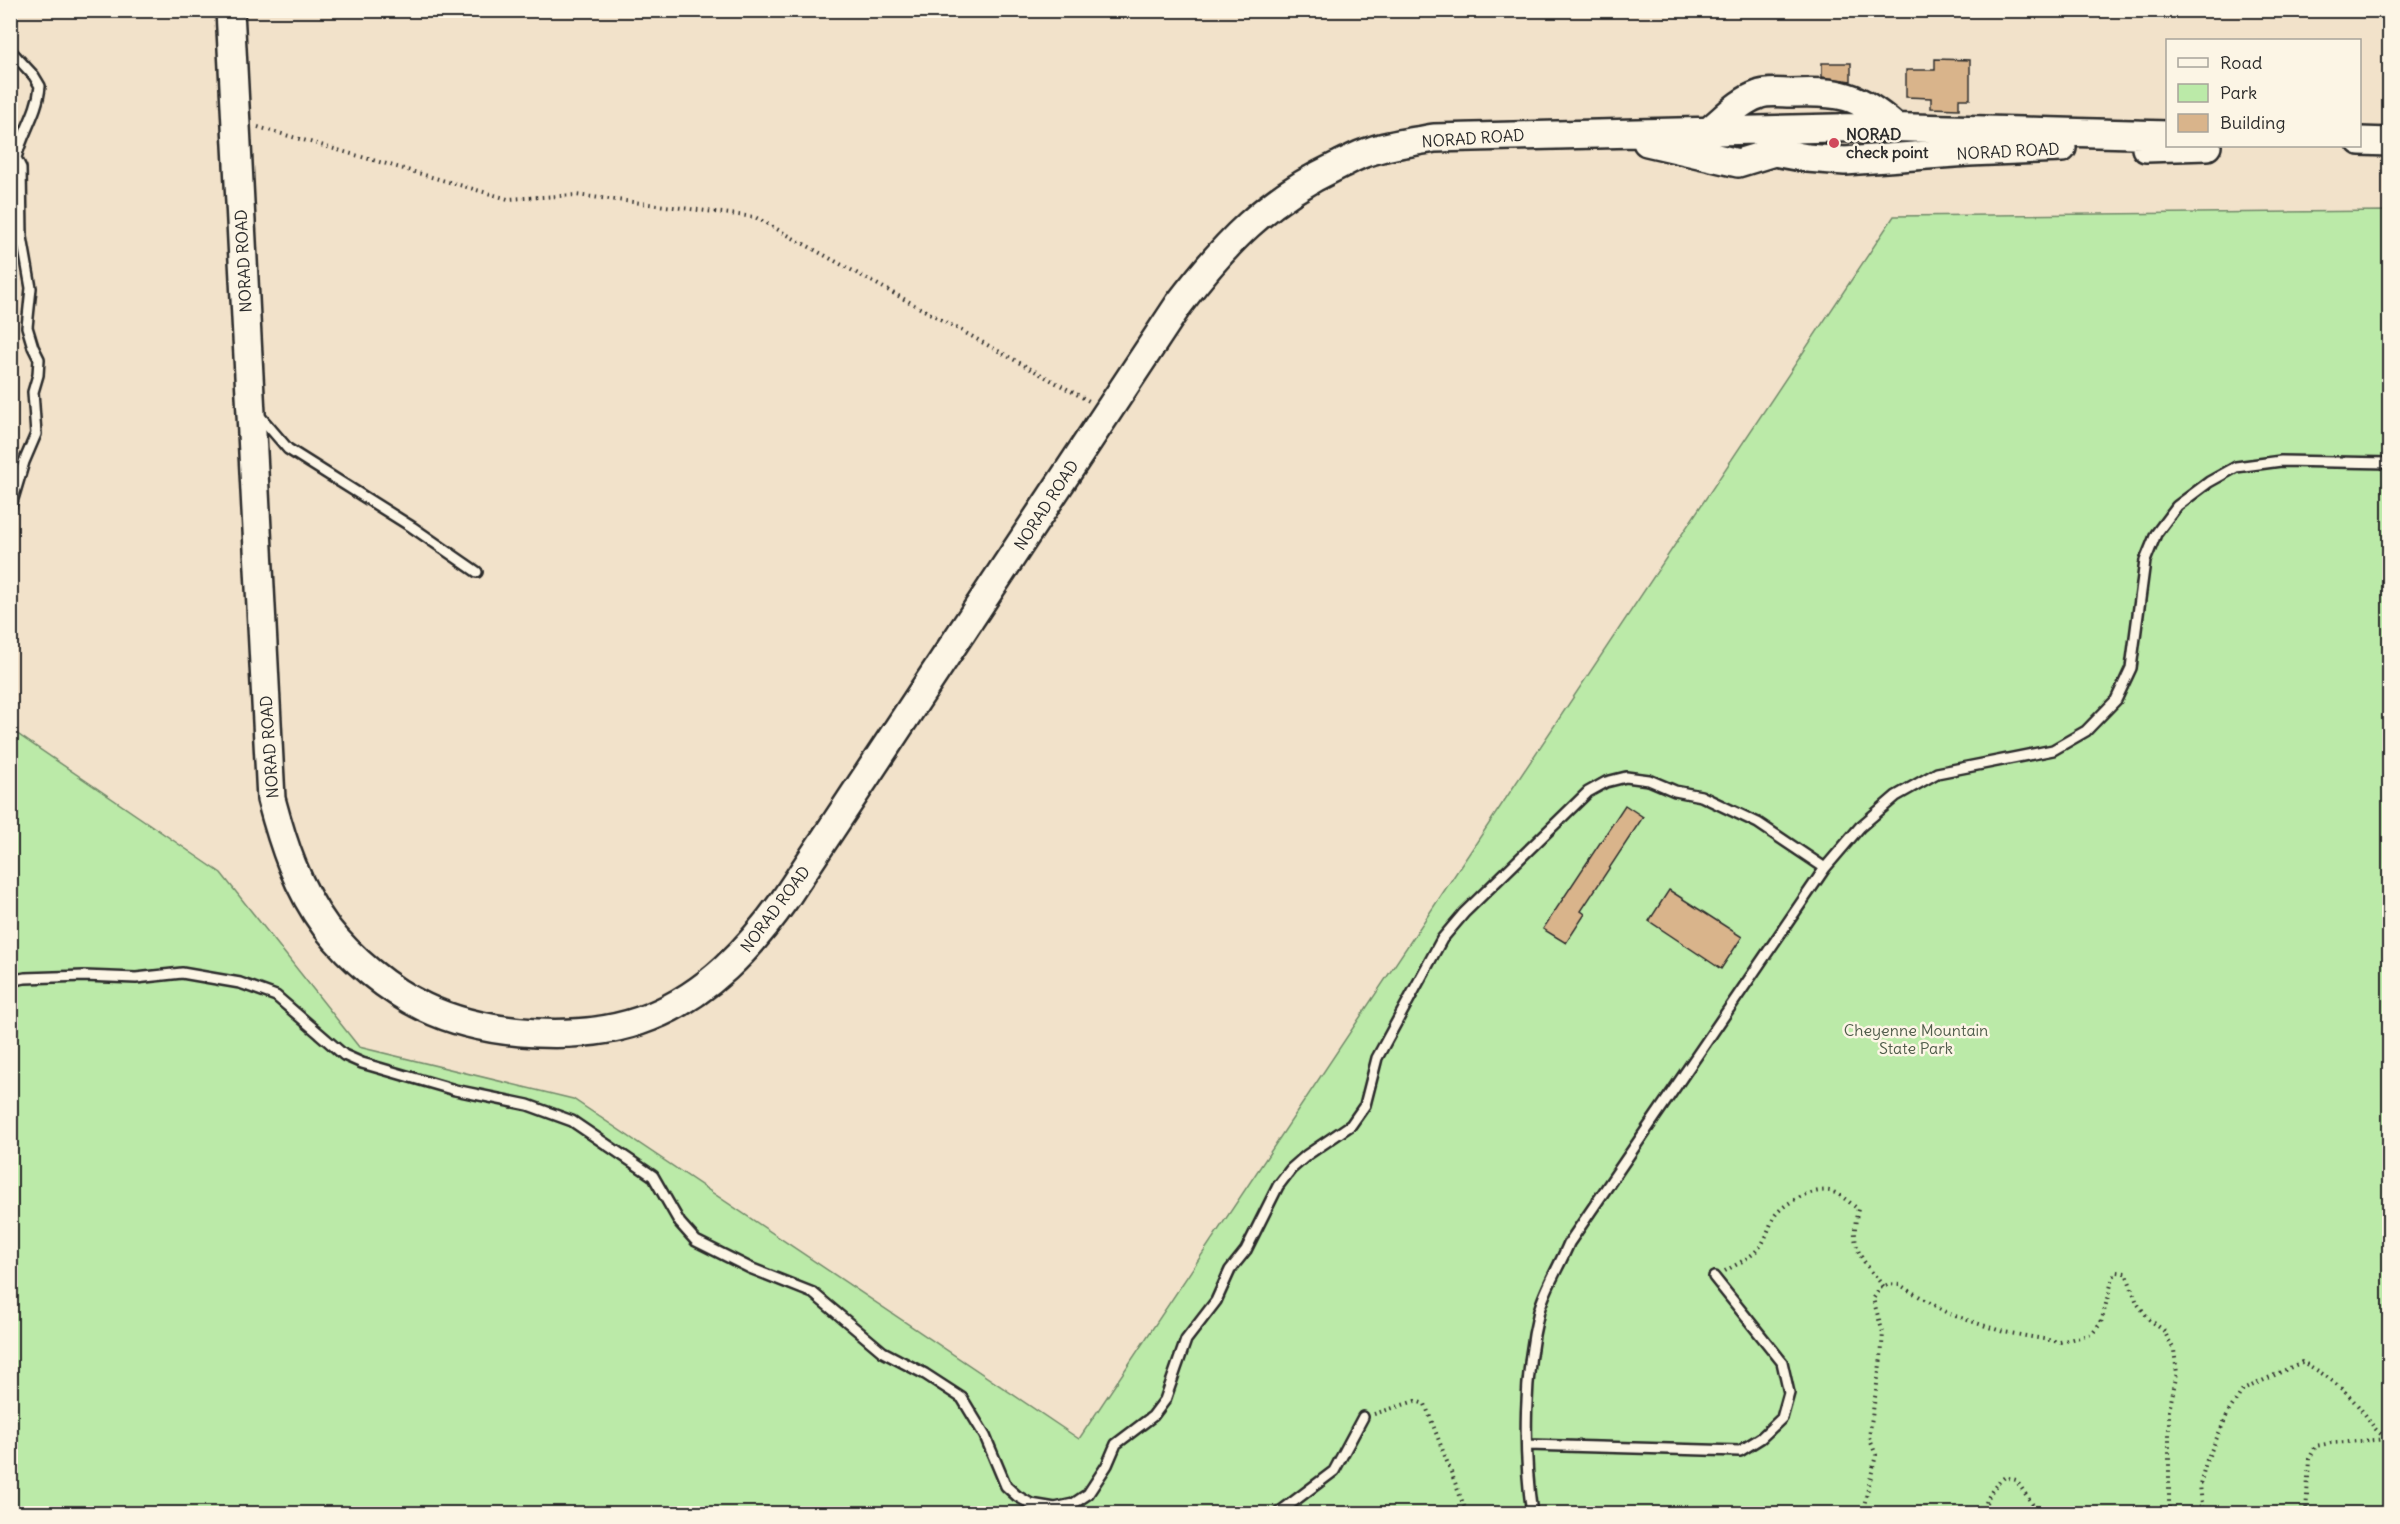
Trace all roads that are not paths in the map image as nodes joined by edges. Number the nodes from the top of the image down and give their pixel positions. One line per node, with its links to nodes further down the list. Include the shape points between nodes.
1 (230, 10): 10 (street, NORAD ROAD)
2 (10, 50): 12 (lane, via 40,86 16,158 21,168 22,237 31,288 27,327 39,359 33,392 36,434)
3 (1896, 127): 4 (street, NORAD ROAD); 4 (street, via 1873,107 1845,94 1824,92 1759,94); 6 (street, NORAD ROAD)
4 (1710, 130): 5 (street, NORAD ROAD)
5 (1562, 133): 9 (street, NORAD ROAD, via 1654,143 1738,163 1774,152 1845,160); 10 (street, NORAD ROAD, via 1434,138 1370,151 1274,202 1236,236 1179,304 760,934 732,964 698,991 651,1017 611,1029 516,1033 424,1008 387,985 354,957 327,928 304,892 285,849 271,799)
6 (2166, 135)
7 (2361, 141): 8 (street)
8 (2390, 142)
9 (2166, 147)
10 (251, 405): 13 (lane, via 288,449)
11 (2390, 464): 14 (lane, via 2281,461 2236,467 2209,482 2177,506 2156,534 2145,561 2131,668 2116,700 2086,731 2053,750 1937,773 1896,796 1860,827)
12 (10, 509)
13 (477, 572)
14 (1825, 868): 15 (lane, via 1758,823 1701,796 1626,777 1588,792 1442,939 1377,1058 1365,1105 1350,1125 1307,1155 1278,1186 1216,1301 1186,1340 1165,1400 1153,1416 1116,1444 1088,1494 1073,1504 1055,1508 1031,1504 1005,1486 985,1436 962,1398 882,1352 813,1293 696,1241 680,1223 653,1176 572,1121 528,1105 455,1090 362,1063 344,1055 276,996 240,983 182,974); 18 (lane, via 1569,1244 1539,1309 1526,1396)
15 (10, 981)
16 (1714, 1277): 18 (lane, via 1782,1362 1789,1393 1782,1418 1761,1438 1740,1451)
17 (1363, 1417): 19 (lane, via 1334,1471)
18 (1528, 1445): 20 (lane)
19 (1276, 1514)
20 (1532, 1514)

